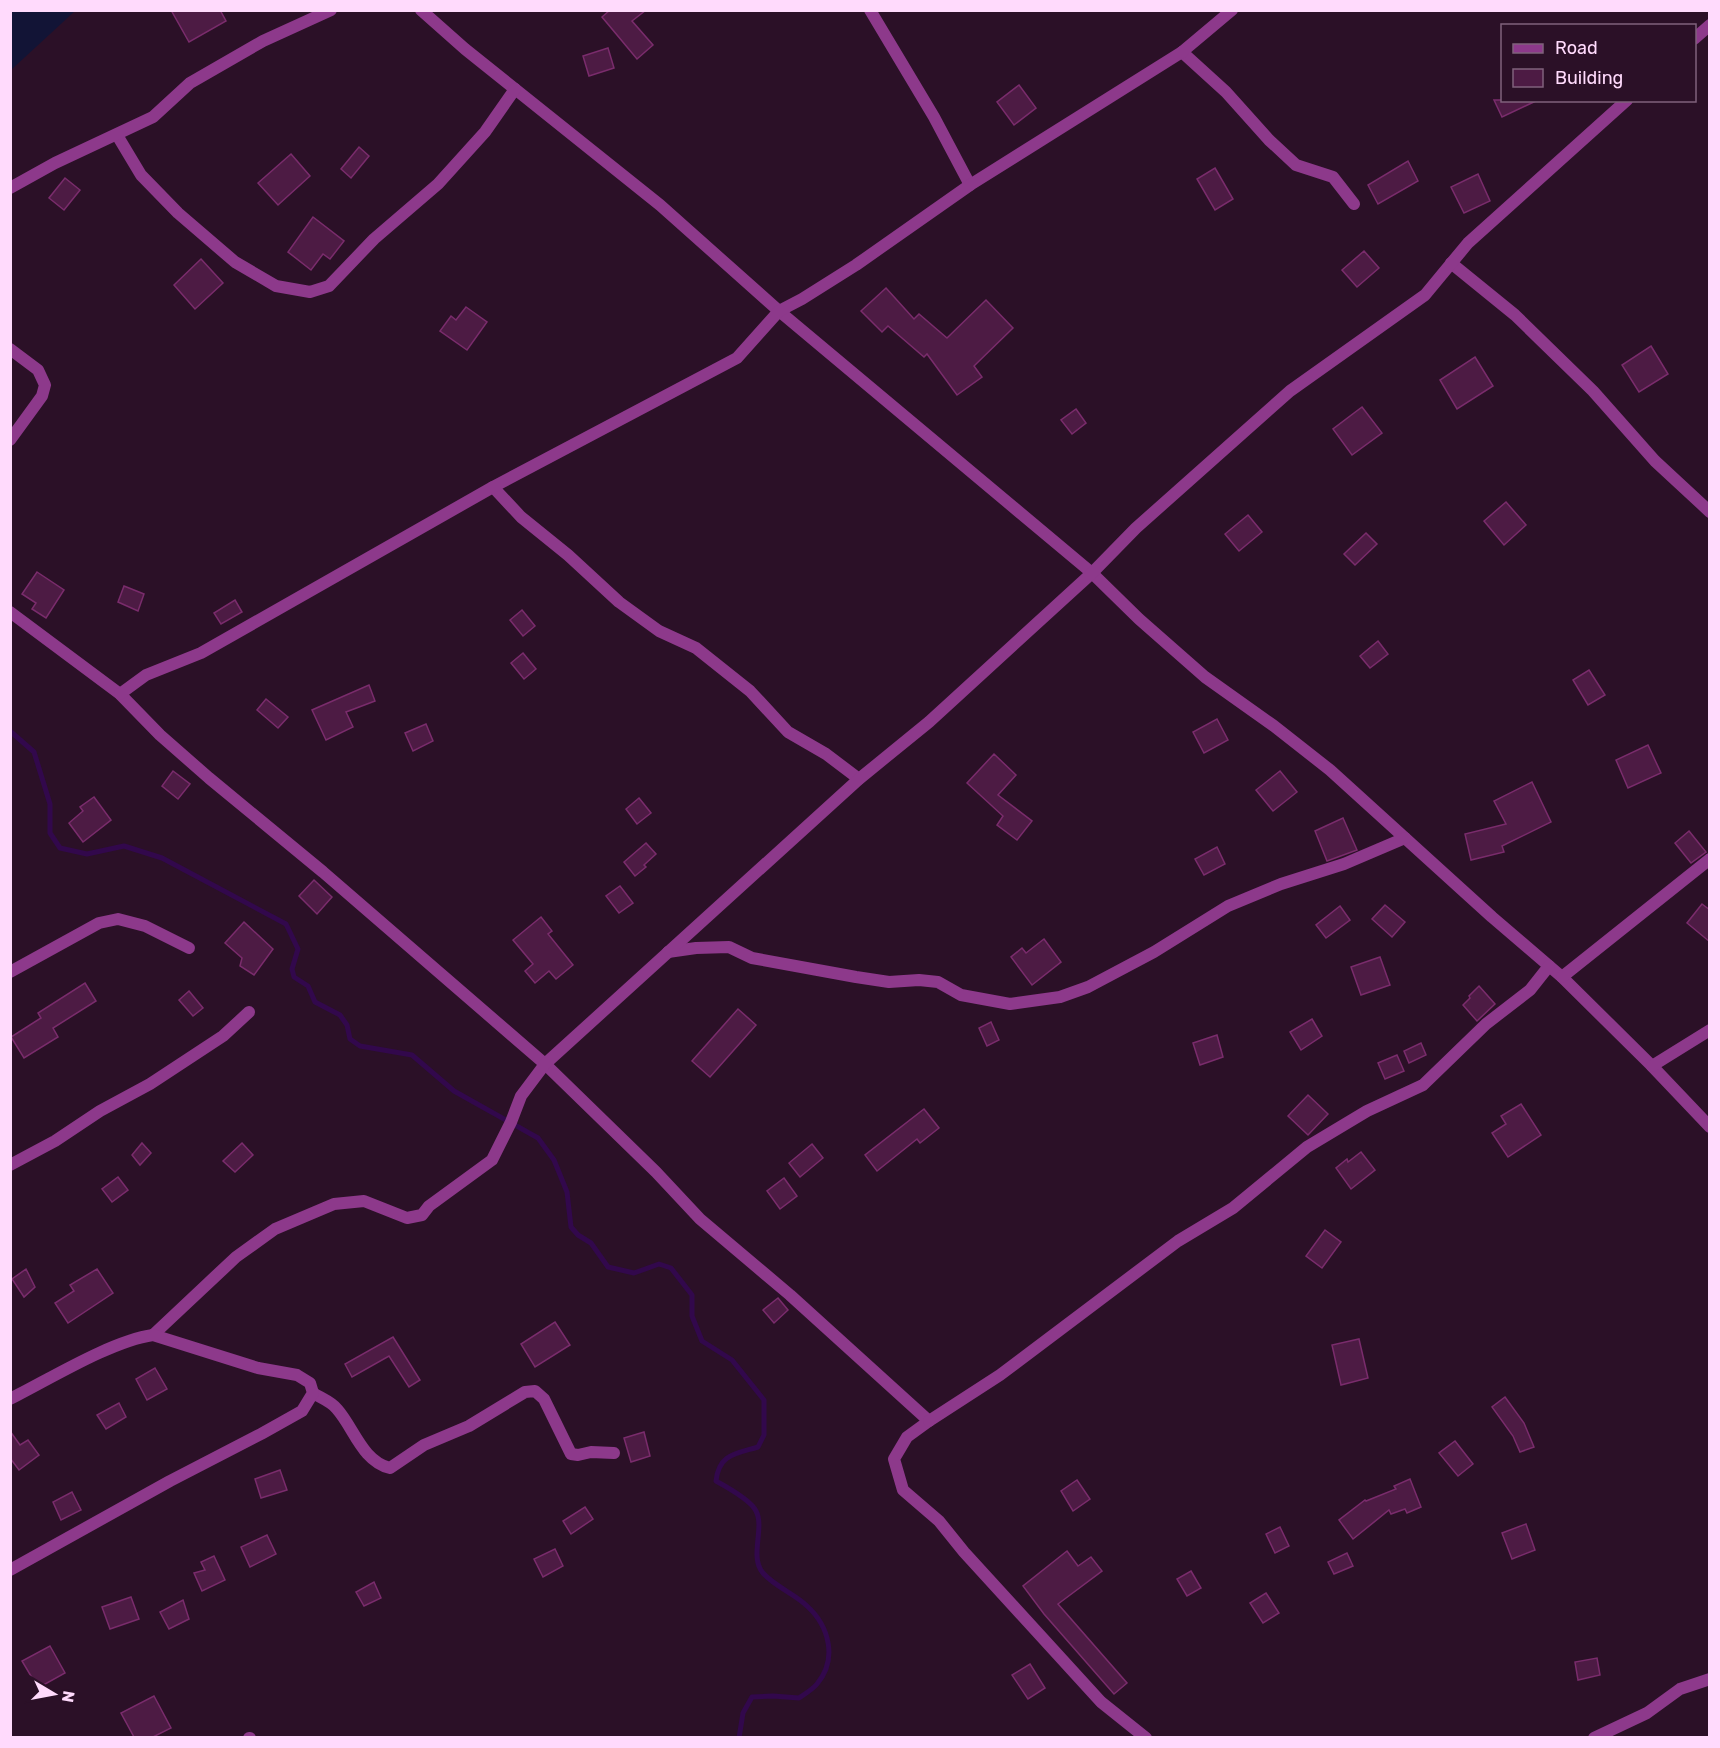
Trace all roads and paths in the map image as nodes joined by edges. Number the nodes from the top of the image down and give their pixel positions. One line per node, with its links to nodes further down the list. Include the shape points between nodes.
1 (331, 10): 10 (street, via 263,41 198,78 153,117)
2 (422, 10): 8 (street)
3 (870, 10): 11 (street)
4 (1232, 10): 7 (street)
5 (1710, 25): 6 (street)
6 (1696, 38)
7 (1182, 52): 11 (street); 13 (street, via 1296,165 1333,177)
8 (515, 89): 10 (street, via 485,132 438,184 329,286 310,292 276,286 235,262 141,175); 15 (street, via 660,205)
9 (1625, 102): 14 (street, via 1468,243)
10 (117, 135): 12 (street)
11 (970, 185): 15 (street, via 856,265)
12 (10, 188)
13 (1354, 204)
14 (1451, 263): 19 (street, via 1515,315 1593,391 1655,461); 20 (street, via 1425,295 1290,391 1136,528)
15 (779, 311): 18 (street, via 737,358); 20 (street)
16 (10, 349): 17 (street, via 38,370 45,385 42,396)
17 (10, 440)
18 (494, 487): 22 (street, via 201,653 146,675); 23 (street, via 521,517 619,602 659,631 696,648 750,691 788,732)
19 (1710, 512)
20 (1092, 573): 23 (street, via 928,722); 24 (street, via 1205,677 1330,770)
21 (10, 612): 22 (street)
22 (120, 694): 33 (street, via 209,778)
23 (859, 778): 27 (street)
24 (1405, 838): 27 (street, via 1228,906 1154,952 1088,987 1060,997 1010,1004 961,995 938,982 856,977 752,958 729,947); 28 (street)
25 (1710, 859): 30 (street)
26 (189, 948): 29 (street, via 145,926 118,919 99,922)
27 (668, 952): 33 (street)
28 (1549, 966): 30 (street); 40 (street, via 1530,990 1486,1024 1423,1085 1307,1148 1233,1208 1178,1241 1000,1375)
29 (10, 972)
30 (1562, 977): 34 (street)
31 (249, 1012): 36 (street, via 223,1036 150,1084)
32 (1710, 1030): 34 (street)
33 (545, 1064): 37 (street, via 520,1096 492,1160 422,1215 407,1218 364,1201 334,1204 275,1229 236,1257); 40 (street, via 700,1219)
34 (1652, 1066): 35 (street)
35 (1710, 1127)
36 (10, 1165)
37 (153, 1335): 38 (street, via 258,1368 297,1375 310,1383); 39 (street, via 100,1354)
38 (313, 1393): 41 (street, via 336,1407 364,1450 380,1466 390,1468 424,1445 469,1426 525,1392 535,1391 544,1399 571,1454); 42 (street, via 302,1411)
39 (10, 1399)
40 (929, 1421): 44 (street, via 907,1437 894,1459 903,1490 939,1521 1101,1702)
41 (614, 1453)
42 (10, 1570)
43 (1710, 1679): 45 (street, via 1680,1689 1647,1713)
44 (1146, 1737)
45 (1594, 1737)

